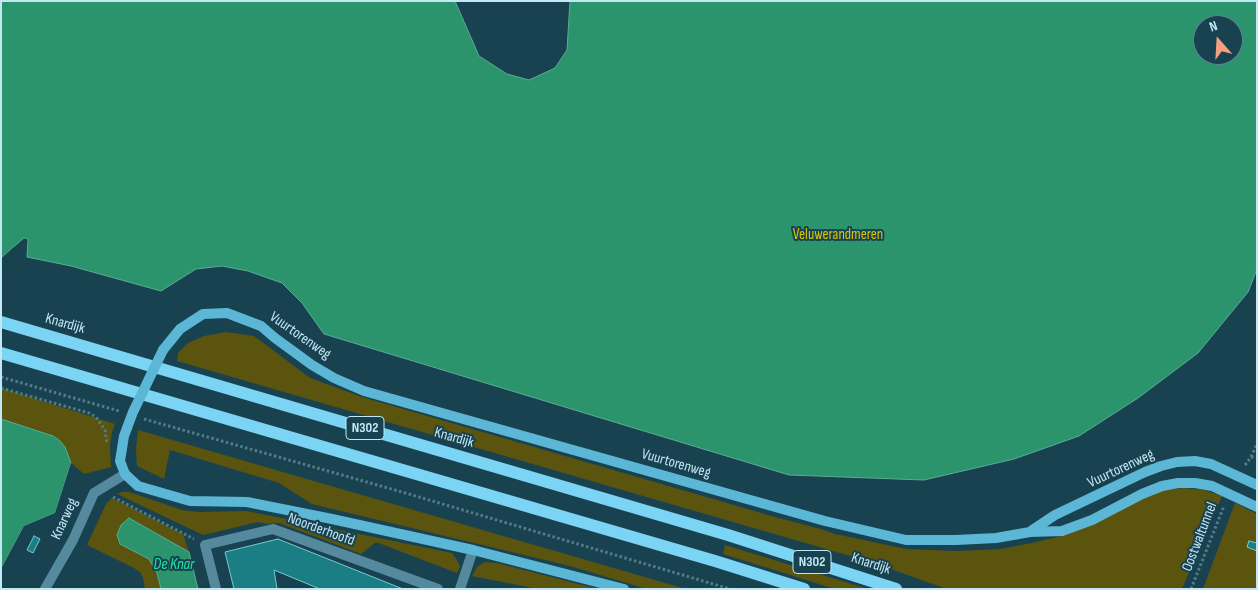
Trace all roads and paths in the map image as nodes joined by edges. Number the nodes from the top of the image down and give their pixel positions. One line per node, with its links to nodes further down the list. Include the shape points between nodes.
1 (1, 322): 25 (main road, Knardijk / N302, via 728,535)
2 (1, 352): 24 (main road, N302)
3 (1, 377): 5 (path)
4 (1, 388): 8 (path, via 96,417 105,430)
5 (121, 412)
6 (139, 417): 23 (path)
7 (1257, 444): 9 (path)
8 (107, 450)
9 (1251, 457)
10 (125, 474): 12 (street, Knarweg); 15 (street, Vuurtorenweg, bridge, via 120,461 124,436 162,350 180,329 203,314 227,313 261,326 312,365 364,391 825,521 906,540 996,538); 17 (street, via 138,486 190,501 247,502)
11 (1257, 485): 15 (street, Vuurtorenweg, via 1210,464 1177,462 1145,472 1055,516)
12 (100, 490): 16 (path); 18 (street, Knarweg, via 94,493 74,540)
13 (1229, 494): 14 (street, Vuurtorenweg); 15 (street, Vuurtorenweg, via 1196,483 1162,486 1062,531); 26 (path, Oostwaltunnel)
14 (1257, 508)
15 (1030, 532)
16 (206, 545): 19 (street); 20 (street, Noorderhoofd, via 273,529)
17 (474, 550): 21 (street); 22 (street)
18 (45, 589)
19 (216, 589)
20 (438, 589)
21 (460, 589)
22 (624, 589)
23 (730, 589)
24 (804, 589)
25 (896, 589)
26 (1191, 589)

